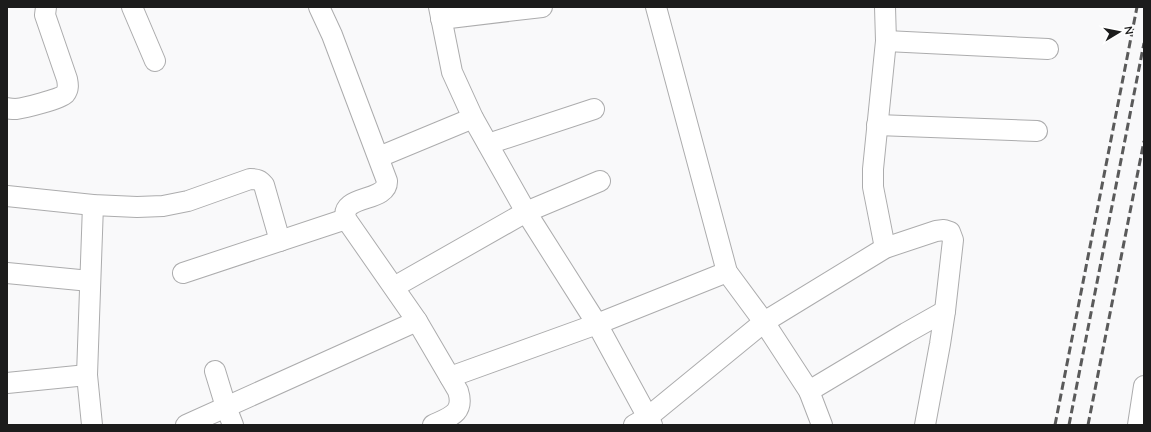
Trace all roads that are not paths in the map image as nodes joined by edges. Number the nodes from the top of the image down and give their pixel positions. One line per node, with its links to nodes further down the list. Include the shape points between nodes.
1 (46, 7): 11 (street, via 45,15 68,87 65,94 59,98 23,108)
2 (132, 7): 10 (street)
3 (319, 7): 17 (street)
4 (542, 7): 7 (street)
5 (656, 7): 25 (street)
6 (885, 7): 8 (street)
7 (440, 13): 13 (street, via 452,72)
8 (886, 41): 9 (street); 14 (street)
9 (1048, 49)
10 (155, 61)
11 (7, 108)
12 (594, 109): 16 (street)
13 (473, 118): 16 (street); 17 (street)
14 (877, 125): 15 (street); 24 (street, via 874,187)
15 (1037, 131)
16 (488, 144): 21 (street)
17 (379, 157): 22 (street, via 387,185 378,194 350,205 345,211)
18 (600, 181): 21 (street)
19 (7, 196): 20 (street)
20 (93, 205): 23 (street, via 163,206 188,201 256,179 264,185); 28 (street)
21 (526, 212): 29 (street); 33 (street)
22 (346, 219): 23 (street); 29 (street)
23 (280, 241): 27 (street)
24 (885, 248): 30 (street, via 936,231 950,232 953,240); 32 (street)
25 (727, 272): 32 (street); 33 (street)
26 (7, 273): 28 (street)
27 (183, 273)
28 (90, 282): 35 (street)
29 (394, 287): 31 (street)
30 (945, 311): 38 (street); 46 (street)
31 (417, 321): 36 (street); 40 (street)
32 (764, 322): 38 (street); 41 (street)
33 (598, 324): 36 (street); 41 (street)
34 (215, 371): 40 (street)
35 (87, 375): 37 (street); 42 (street)
36 (450, 377): 44 (street, via 461,399 458,410)
37 (7, 383)
38 (808, 392): 45 (street)
39 (1144, 394): 47 (street)
40 (230, 416): 43 (street)
41 (645, 422)
42 (92, 425)
43 (186, 425)
44 (433, 425)
45 (822, 425)
46 (925, 425)
47 (1138, 425)

